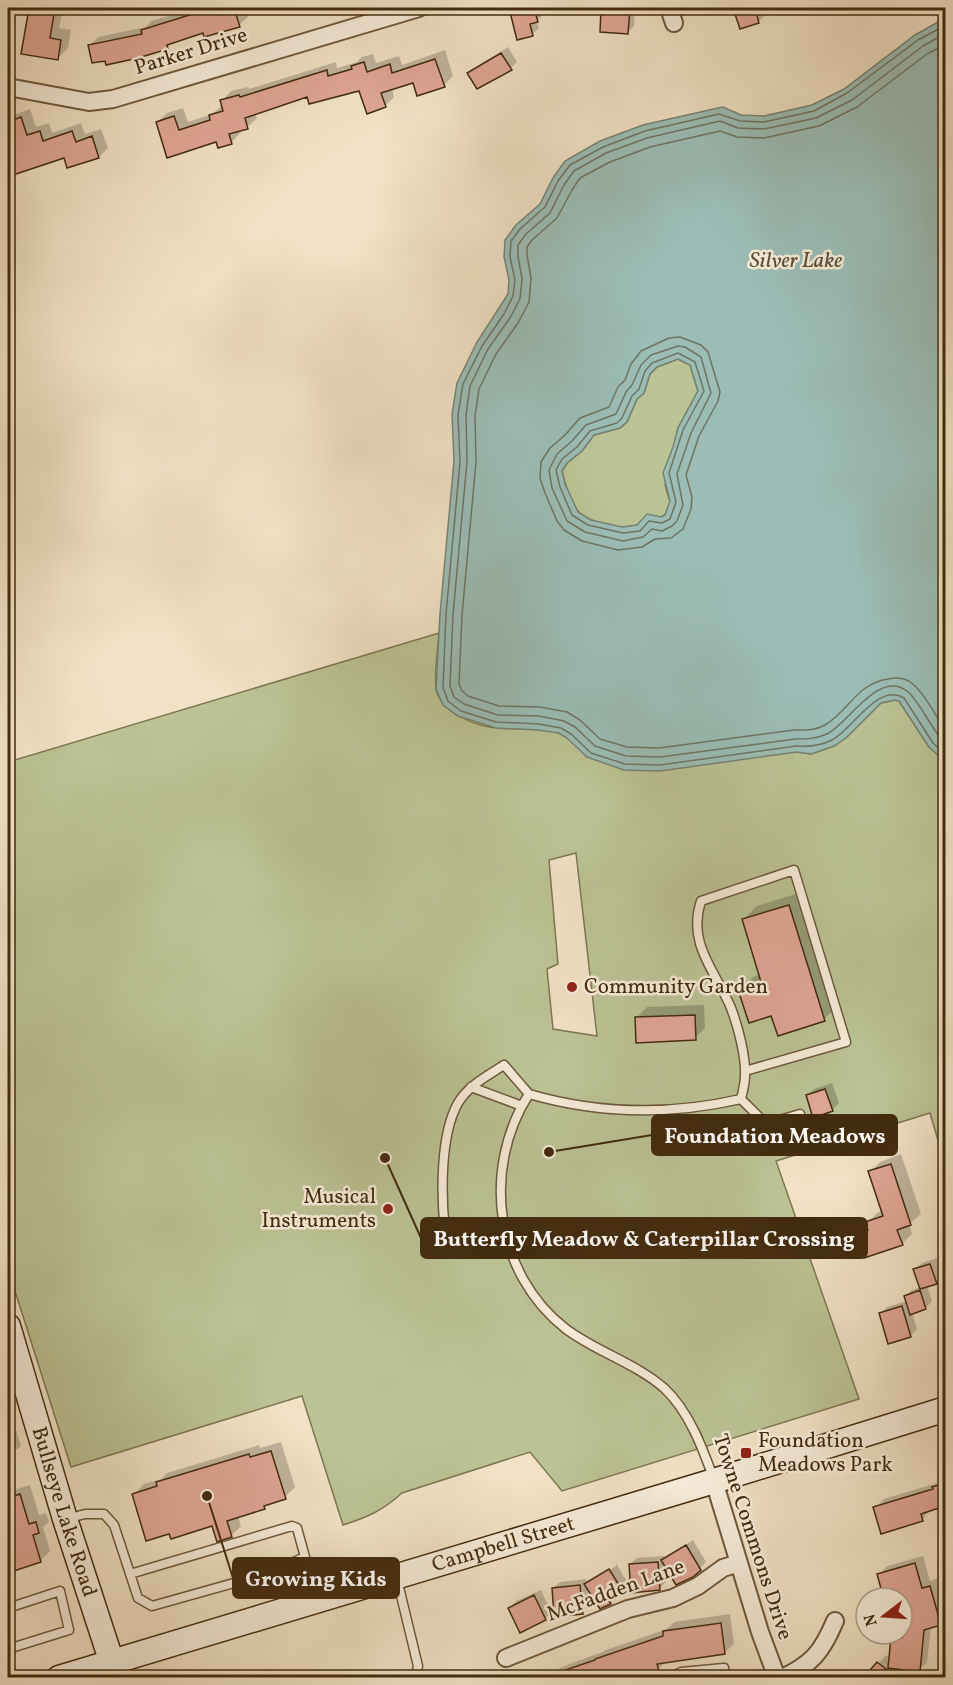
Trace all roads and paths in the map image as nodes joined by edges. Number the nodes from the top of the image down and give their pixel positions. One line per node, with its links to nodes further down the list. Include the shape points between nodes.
1 (420, 8): 2 (street, Parker Drive, via 113,99 89,102)
2 (8, 87)
3 (745, 1071): 3 (lane, via 846,1042 794,870 701,901 696,915 698,939 732,1009); 6 (lane)
4 (471, 1087): 5 (lane, via 504,1065); 7 (lane); 9 (lane, via 452,1117 446,1146 442,1187)
5 (529, 1094): 6 (lane, via 586,1108 617,1110); 7 (lane, Towne Commons Drive)
6 (741, 1099): 8 (lane, via 766,1124)
7 (522, 1106): 12 (lane, Towne Commons Drive, via 501,1179 504,1232 515,1263 535,1298 568,1330 666,1390 686,1418)
8 (800, 1114)
9 (445, 1231)
10 (8, 1326): 13 (main road, Bullseye Lake Road)
11 (945, 1409): 12 (main road, Campbell Street)
12 (714, 1480): 15 (street, Towne Commons Drive); 16 (main road, Campbell Street)
13 (66, 1519): 17 (lane, via 104,1514 114,1525); 23 (main road, Bullseye Lake Road)
14 (305, 1557): 17 (lane, via 266,1574 152,1606 138,1598); 17 (lane, via 297,1528 292,1526); 18 (lane)
15 (739, 1563): 22 (street, McFadden Lane, via 723,1568 679,1596 628,1609); 28 (street, Towne Commons Drive, via 760,1632)
16 (396, 1575): 18 (main road, Campbell Street); 25 (lane, via 418,1666)
17 (131, 1576)
18 (316, 1600): 23 (main road, Campbell Street)
19 (8, 1608): 21 (lane, via 60,1591 69,1630)
20 (835, 1621): 28 (street, via 812,1661)
21 (8, 1649)
22 (506, 1658)
23 (114, 1669): 24 (main road, Campbell Street)
24 (59, 1677)
25 (413, 1677)
26 (670, 1677): 27 (lane, via 681,1672 724,1668)
27 (726, 1677)
28 (780, 1677)

